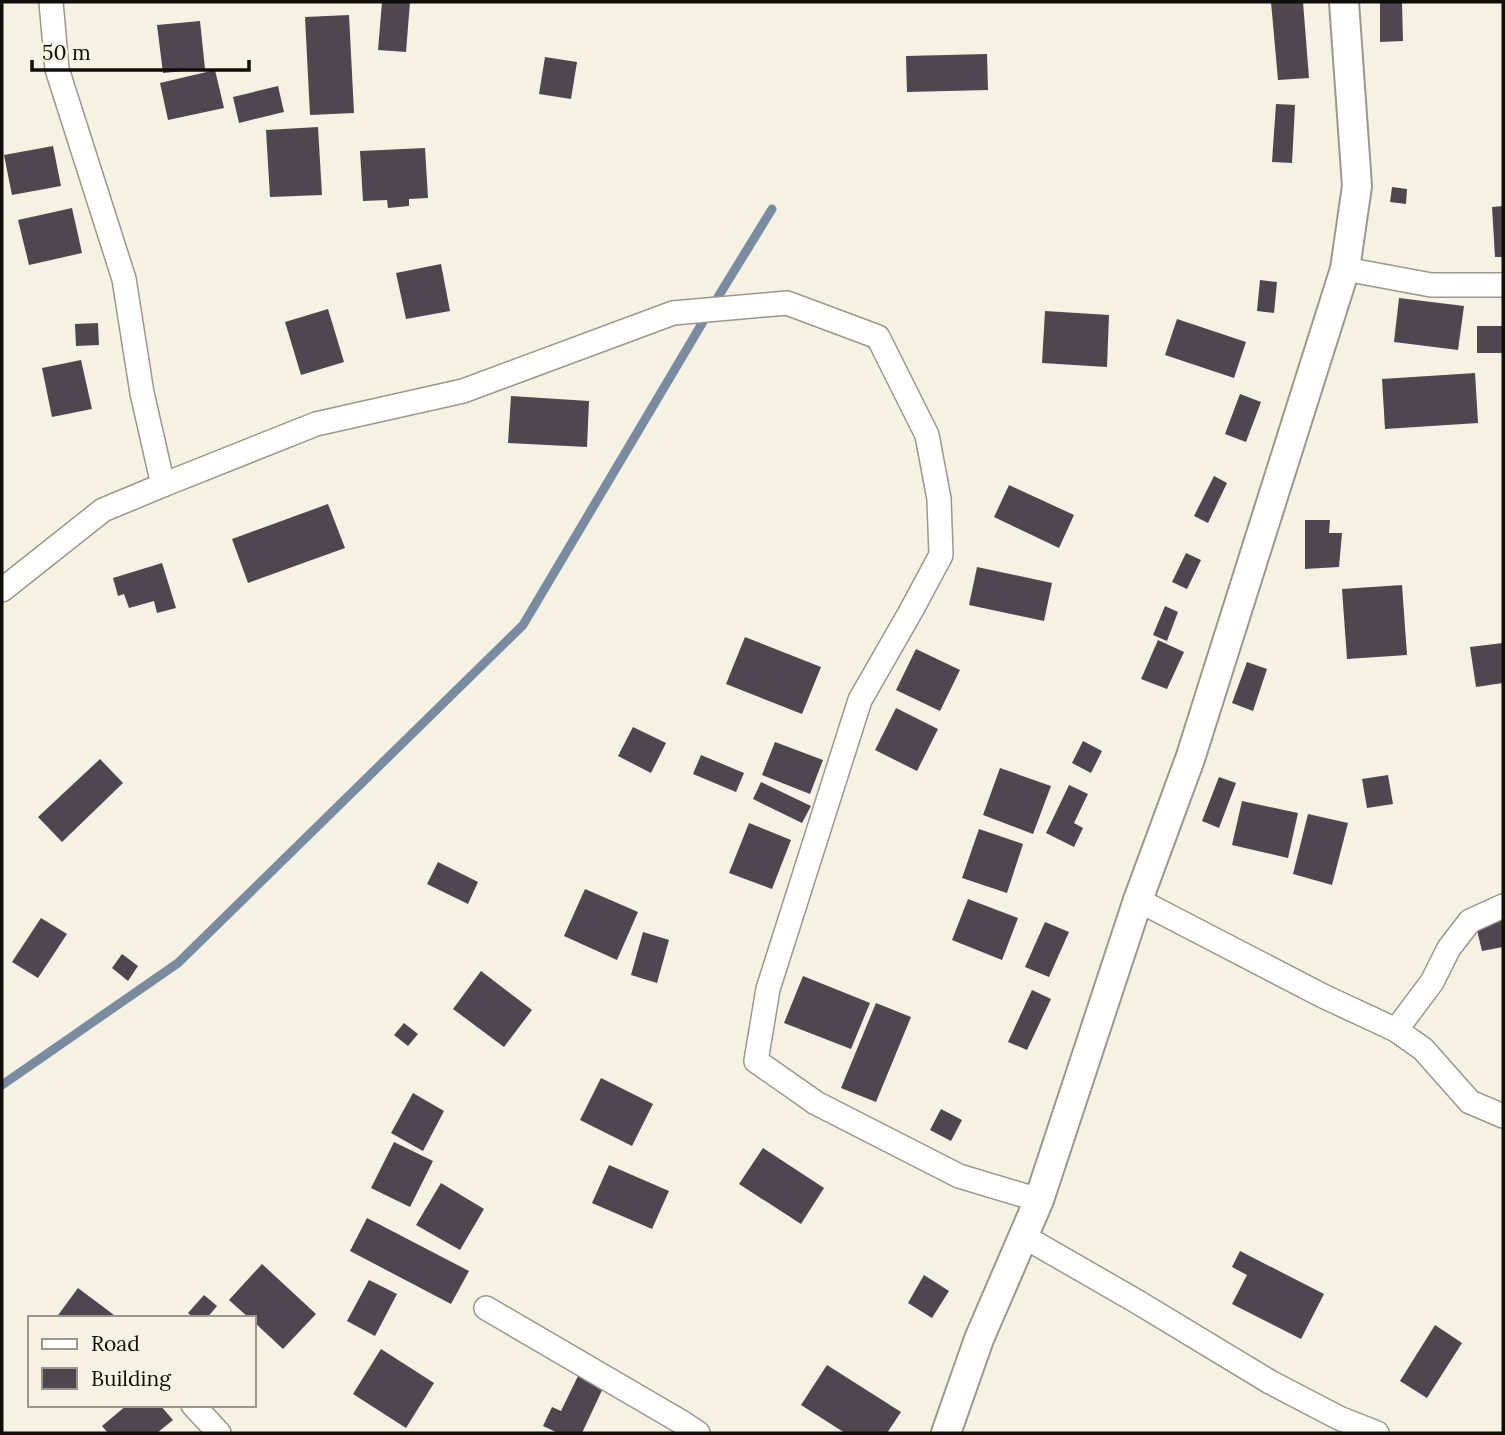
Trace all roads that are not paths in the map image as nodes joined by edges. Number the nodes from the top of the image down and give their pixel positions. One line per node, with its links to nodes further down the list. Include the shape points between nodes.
1 (51, 2): 5 (street, via 57,69 124,279 142,393)
2 (1344, 2): 3 (street, via 1357,186)
3 (1345, 269): 4 (street, via 1431,285); 7 (street, via 1190,759)
4 (1503, 285)
5 (163, 485): 6 (street, via 103,510); 11 (street, via 316,424 463,391 673,313 787,303 878,337 927,435 939,499 941,555 860,700 768,989 757,1061 816,1103 959,1176)
6 (2, 590)
7 (1138, 900): 9 (street); 11 (street)
8 (1503, 906): 9 (street, via 1470,921)
9 (1396, 1030): 10 (street, via 1423,1049 1470,1102)
10 (1503, 1116)
11 (1038, 1200): 12 (street)
12 (1023, 1236): 17 (street); 18 (street, via 1270,1382)
13 (485, 1308): 16 (street)
14 (195, 1407): 15 (street)
15 (219, 1433)
16 (698, 1433)
17 (946, 1433)
18 (1377, 1433)

